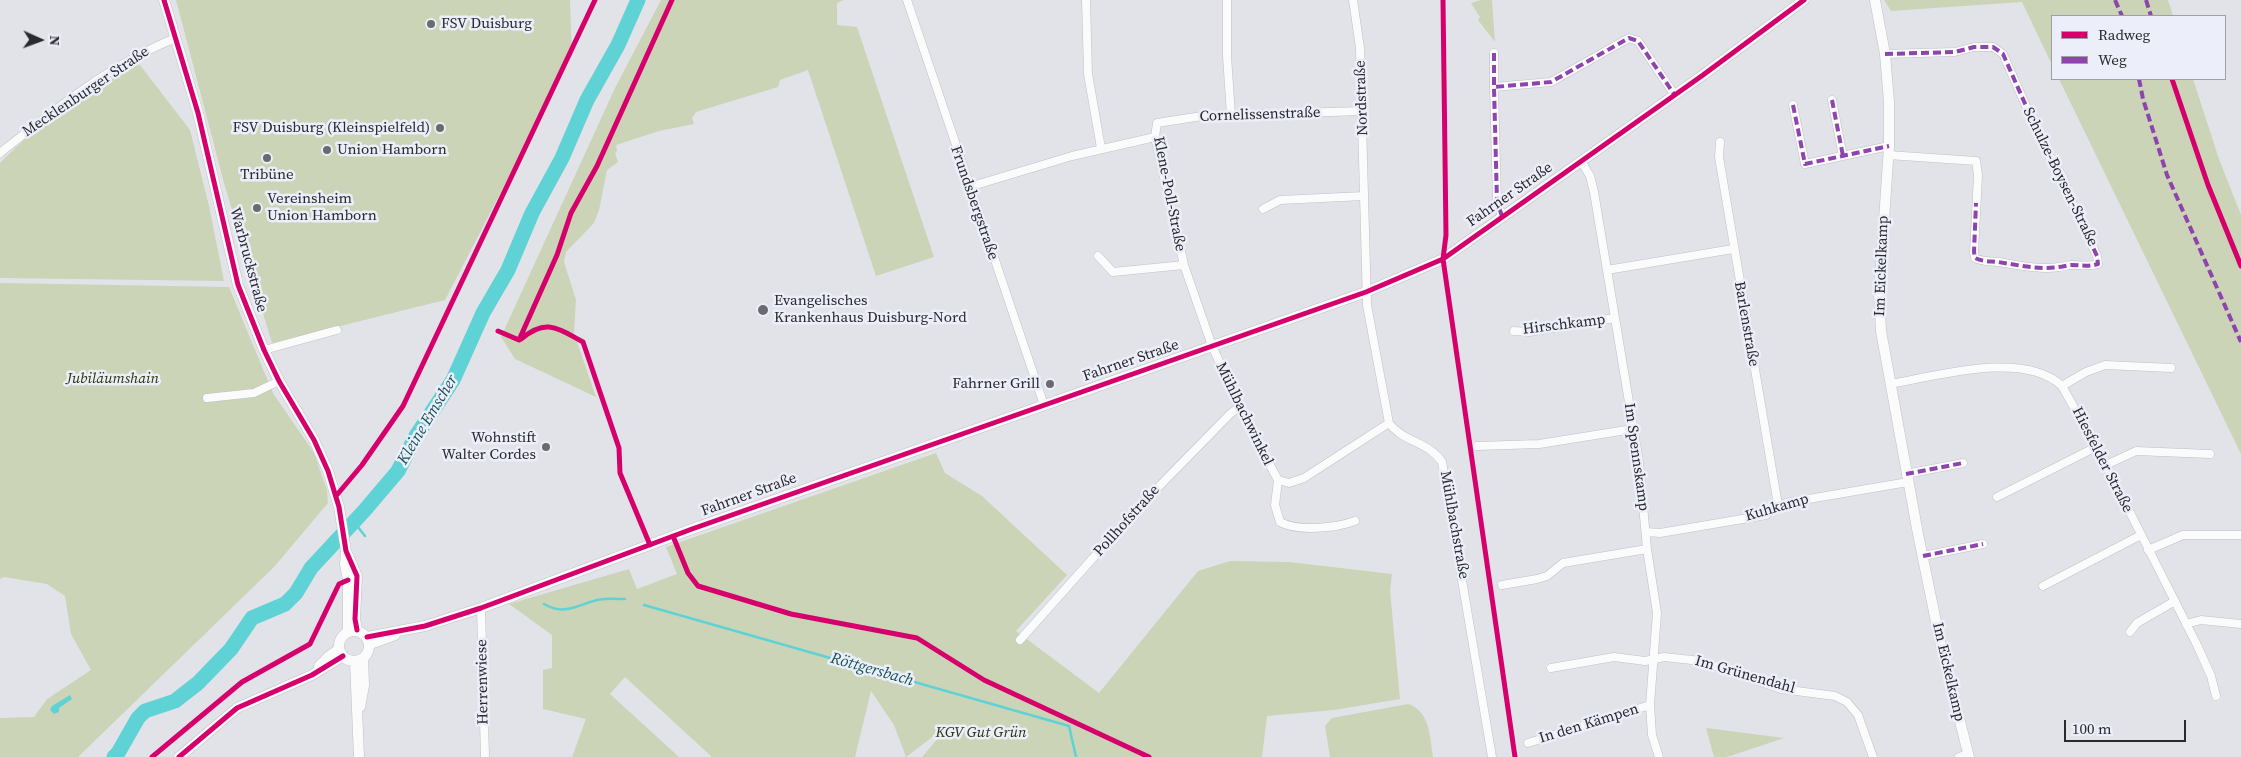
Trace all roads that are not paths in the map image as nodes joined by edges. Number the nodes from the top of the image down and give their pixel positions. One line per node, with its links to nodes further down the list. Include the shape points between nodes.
1 (164, 0): 8 (street, Warbruckstraße)
2 (907, 0): 25 (street, Frundsbergstraße)
3 (1086, 0): 20 (street, via 1088,74)
4 (1227, 0): 16 (street, via 1226,49)
5 (1353, 0): 15 (street, Nordstraße, via 1360,48)
6 (1804, 0): 12 (street, Fahrner Straße)
7 (1875, 0): 10 (street, Im Eickelkamp)
8 (176, 38): 22 (street, Mecklenburger Straße, via 146,49 42,119); 38 (street, Warbruckstraße, via 198,113 238,285)
9 (1494, 53): 11 (street)
10 (1885, 54): 21 (street, Im Eickelkamp); 21 (street, Schulze-Boysen-Straße, via 1955,52 1974,47 1999,50 2046,151 2063,177 2098,256 2098,264 2042,268 1980,261 1974,252 1976,161)
11 (1494, 87): 12 (street, via 1551,82 1629,38 1638,41); 28 (street, via 1497,202)
12 (1674, 94): 24 (street, Fahrner Straße)
13 (1832, 100): 23 (street)
14 (1793, 105): 23 (street, via 1805,164)
15 (1362, 111): 16 (street, Cornelissenstraße); 26 (street, Nordstraße)
16 (1231, 115): 17 (street, Cornelissenstraße, via 1202,116)
17 (1157, 124): 18 (street, Klene-Poll-Straße)
18 (1155, 137): 20 (street); 31 (street, Klene-Poll-Straße)
19 (1720, 142): 29 (street, Barlenstraße, via 1719,157)
20 (1101, 148): 25 (street)
21 (1888, 150): 23 (street); 41 (street, Im Eickelkamp, via 1879,313)
22 (0, 153)
23 (1843, 156)
24 (1581, 161): 28 (street, Fahrner Straße); 32 (street, Im Spennskamp, via 1590,176)
25 (968, 187): 44 (street, Frundsbergstraße)
26 (1364, 196): 27 (street, via 1280,200); 33 (street, Nordstraße)
27 (1263, 209)
28 (1502, 216): 33 (street, Fahrner Straße, via 1443,259)
29 (1733, 249): 32 (street); 56 (street, Barlenstraße)
30 (1098, 256): 31 (street, Klene-Poll-Straße, via 1113,272)
31 (1184, 266): 37 (street, Klene-Poll-Straße)
32 (1607, 270): 34 (street, Im Spennskamp)
33 (1366, 292): 37 (street, Fahrner Straße); 46 (street)
34 (1615, 318): 36 (street, Hirschkamp, via 1529,332); 47 (street, Im Spennskamp)
35 (337, 330): 38 (street)
36 (1514, 331)
37 (1212, 346): 44 (street, Fahrner Straße); 45 (street, Mühlbachwinkel)
38 (264, 350): 40 (street, Warbruckstraße)
39 (2171, 368): 42 (street, via 2105,366 2086,372)
40 (278, 381): 43 (street, via 254,393); 71 (street, Warbruckstraße, via 328,471 341,517)
41 (1890, 384): 42 (street, Hiesfelder Straße, via 1983,368 2007,368 2041,372); 53 (street, Im Eickelkamp)
42 (2062, 386): 49 (street, Hiesfelder Straße)
43 (207, 398)
44 (1044, 405): 68 (street, Fahrner Straße, via 692,528)
45 (1240, 407): 54 (street, Mühlbachwinkel); 74 (street, Pollhofstraße, via 1133,513)
46 (1389, 423): 54 (street, Mühlbachwinkel, via 1304,478 1289,483); 86 (street, Mühlbachstraße, via 1399,433 1433,450 1442,462)
47 (1633, 429): 48 (street, via 1540,444); 58 (street, Im Spennskamp)
48 (1477, 446)
49 (2096, 447): 52 (street, Hiesfelder Straße); 55 (street)
50 (2210, 454): 52 (street, via 2136,451)
51 (1963, 463): 53 (street)
52 (2106, 465): 59 (street, Hiesfelder Straße)
53 (1907, 478): 56 (street, Kuhkamp); 64 (street, Im Eickelkamp)
54 (1278, 480): 57 (street, Mühlbachwinkel, via 1275,505 1280,522 1287,526 1341,526)
55 (1997, 497)
56 (1778, 505): 58 (street, Kuhkamp, via 1766,515 1660,533)
57 (1355, 521)
58 (1646, 532): 62 (street, Im Spennskamp)
59 (2141, 535): 63 (street, Hiesfelder Straße); 66 (street)
60 (2241, 535): 63 (street, via 2183,535)
61 (1983, 544): 64 (street)
62 (1647, 549): 65 (street, via 1563,562 1542,578); 76 (street, Im Spennskamp, via 1657,613)
63 (2148, 550): 67 (street, Hiesfelder Straße)
64 (1922, 556): 82 (street, Im Eickelkamp)
65 (1502, 585)
66 (2042, 586)
67 (2175, 601): 69 (street, Hiesfelder Straße); 72 (street, via 2136,623)
68 (481, 608): 73 (street, Fahrner Straße); 85 (street, Herrenwiese)
69 (2186, 624): 70 (street, via 2200,620); 79 (street, Hiesfelder Straße, via 2211,676)
70 (2241, 624)
71 (352, 631): 73 (street); 75 (street, via 342,637)
72 (2130, 632)
73 (368, 640): 77 (street, via 367,654)
74 (1020, 640)
75 (341, 652): 77 (street); 83 (street, via 329,656 312,675 238,708)
76 (1654, 658): 78 (street, Im Grünendahl, via 1645,661 1614,657); 80 (street, Im Spennskamp); 88 (street, Im Grünendahl, via 1701,661 1781,689 1835,696 1847,702 1858,715)
77 (359, 659): 84 (street, via 355,700)
78 (1551, 668)
79 (2216, 696)
80 (1650, 705): 81 (street, In den Kämpen); 87 (street, Im Spennskamp, via 1650,722)
81 (1528, 743)
82 (1965, 756)
83 (179, 757)
84 (359, 757)
85 (484, 757)
86 (1492, 757)
87 (1659, 757)
88 (1873, 757)

